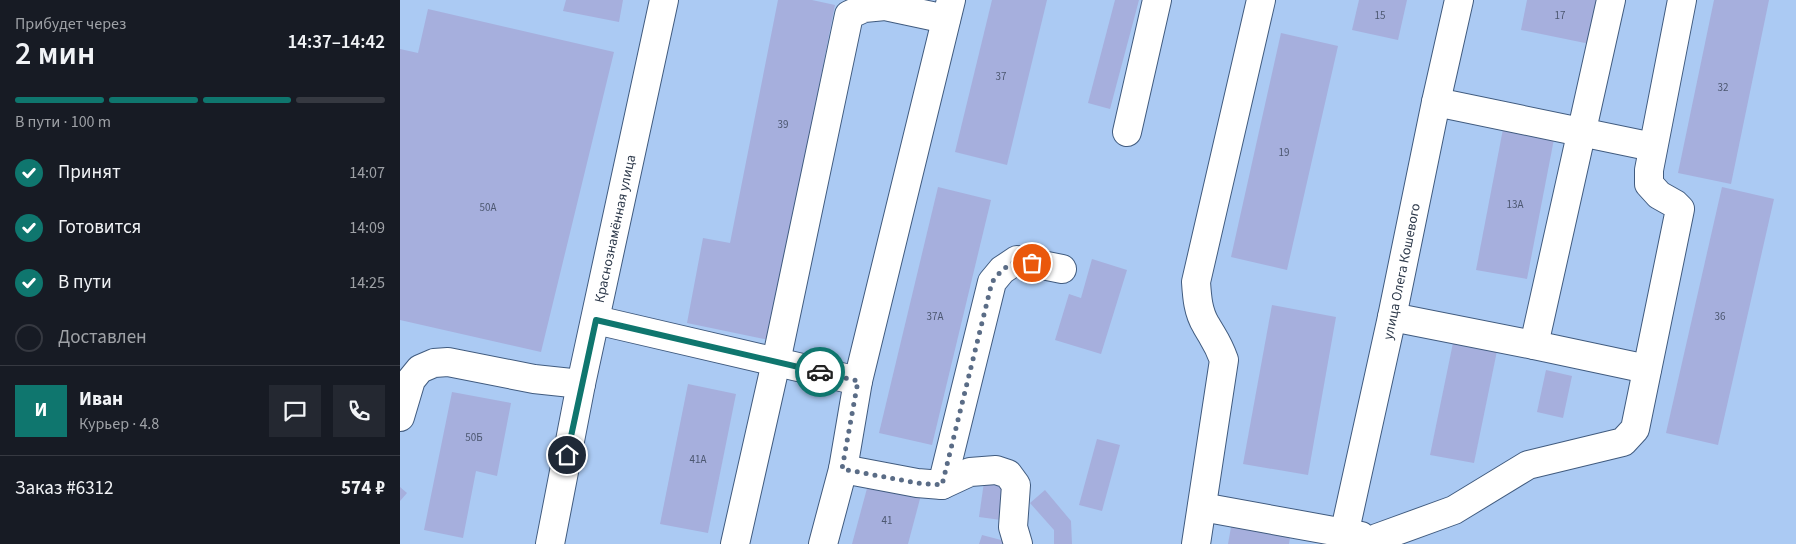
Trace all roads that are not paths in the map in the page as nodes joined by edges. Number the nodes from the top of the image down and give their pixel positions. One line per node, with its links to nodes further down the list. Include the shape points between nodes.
1 (664, 0): 14 (main road, Краснознамённая улица)
2 (1158, 0): 9 (main road)
3 (1261, 0): 23 (main road, via 1196,282 1197,302 1224,360)
4 (1459, 0): 8 (main road, улица Олега Кошевого)
5 (1611, 0): 10 (main road)
6 (1682, 0): 11 (main road)
7 (949, 9): 16 (main road, via 885,6 864,8 849,15); 18 (main road)
8 (1436, 102): 10 (main road); 13 (main road, улица Олега Кошевого)
9 (1127, 132)
10 (1582, 132): 11 (main road); 15 (main road)
11 (1653, 147): 17 (main road, via 1649,184 1659,196 1680,209)
12 (1062, 269): 22 (main road, via 1017,260 992,282)
13 (1392, 317): 15 (main road); 24 (main road, улица Олега Кошевого)
14 (596, 320): 16 (main road); 19 (main road, Краснознамённая улица)
15 (1534, 346): 17 (main road)
16 (776, 362): 18 (main road); 27 (main road)
17 (1647, 370): 25 (main road, via 1635,430 1623,442 1528,465 1454,510)
18 (858, 381): 21 (main road)
19 (581, 384): 20 (main road, via 434,362 420,369 411,380); 26 (main road, Краснознамённая улица)
20 (400, 417)
21 (842, 469): 22 (main road); 28 (main road)
22 (942, 485): 29 (main road, via 970,472 996,470 1008,474 1016,485 1013,527)
23 (1202, 507): 24 (main road); 30 (main road)
24 (1343, 538): 25 (main road)
25 (1388, 541)
26 (550, 544)
27 (736, 544)
28 (823, 544)
29 (1018, 544)
30 (1196, 544)

